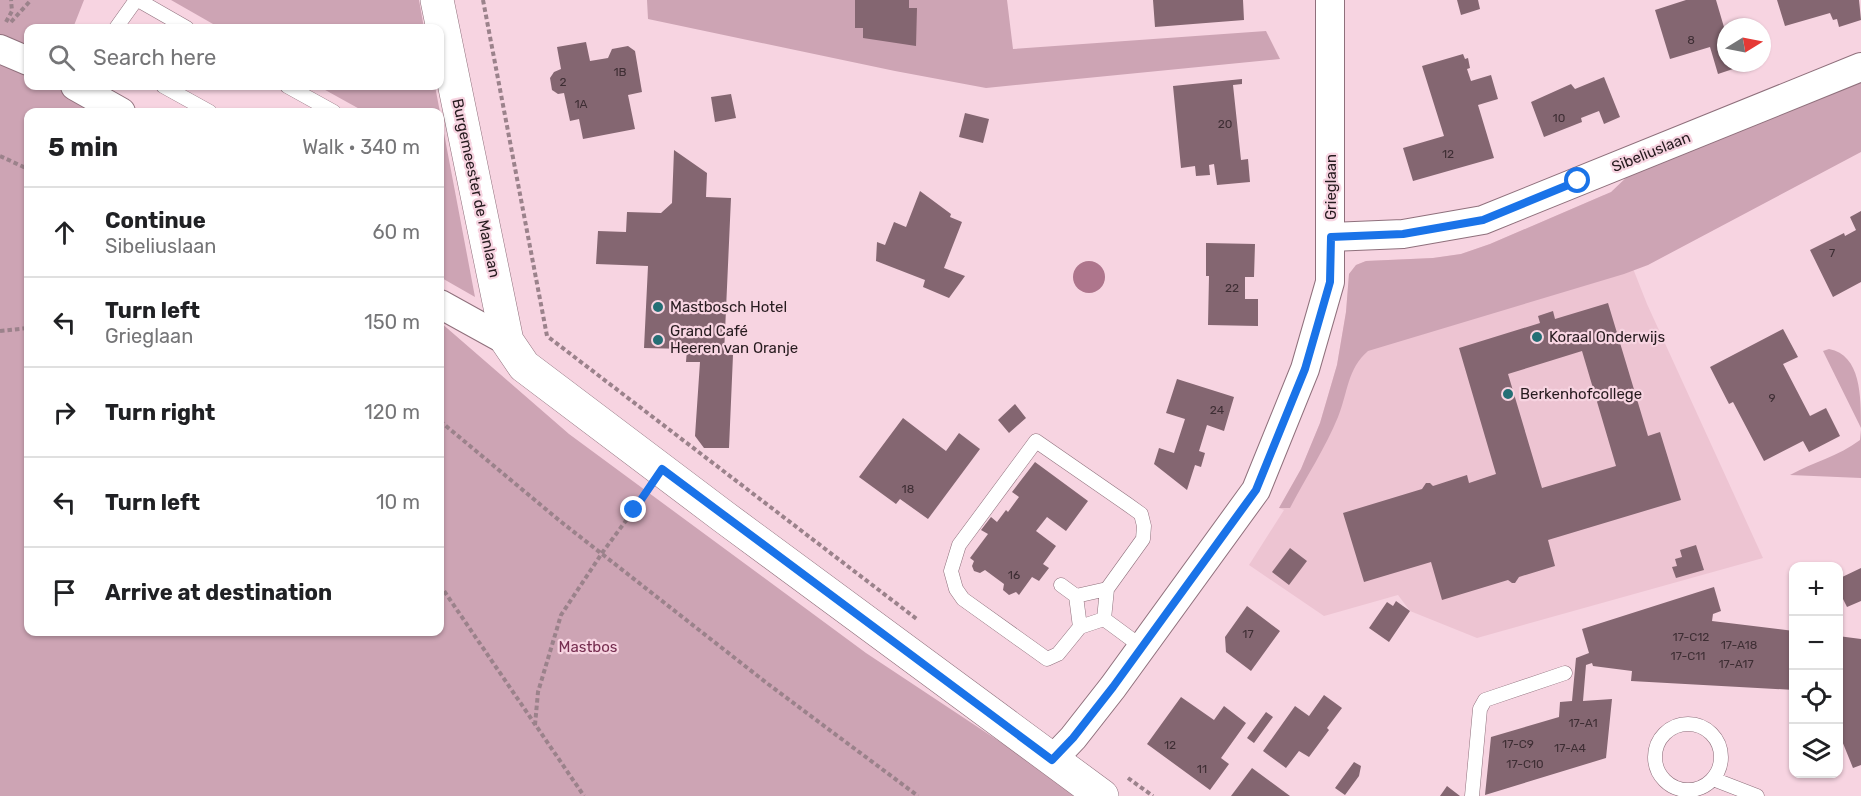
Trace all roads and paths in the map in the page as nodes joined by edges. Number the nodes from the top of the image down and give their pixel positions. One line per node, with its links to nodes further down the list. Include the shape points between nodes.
1 (11, 0): 10 (path, via 12,11)
2 (31, 0): 10 (path)
3 (137, 0): 7 (lane); 8 (lane)
4 (437, 0): 9 (street, Burgemeester de Manlaan)
5 (483, 0): 35 (path, via 547,336)
6 (1330, 0): 22 (street, Grieglaan)
7 (120, 24)
8 (180, 24)
9 (442, 24)
10 (5, 32): 12 (street)
11 (444, 34): 26 (street, Burgemeester de Manlaan)
12 (24, 56)
13 (1861, 67): 22 (street, Sibeliuslaan, via 1483,220 1403,234)
14 (86, 90): 17 (street)
15 (170, 90): 18 (lane)
16 (294, 90): 19 (lane)
17 (115, 108)
18 (203, 108)
19 (327, 108)
20 (0, 156): 21 (path)
21 (24, 167)
22 (1331, 237): 37 (street, Grieglaan, via 1330,282 1305,369 1256,490)
23 (444, 306): 26 (street)
24 (24, 328): 25 (path)
25 (0, 331)
26 (507, 341): 28 (street, via 524,366)
27 (444, 424): 29 (path)
28 (662, 469): 29 (path); 40 (street)
29 (602, 553): 39 (path, via 561,615 538,692); 44 (path)
30 (1061, 585): 33 (lane)
31 (1107, 589): 33 (lane); 34 (lane); 36 (lane, via 1143,539 1141,514 1036,441 959,545 951,571 963,599 1047,659 1058,654)
32 (444, 591): 39 (path)
33 (1076, 596): 36 (lane)
34 (1104, 620): 36 (lane); 37 (lane)
35 (923, 623)
36 (1080, 627)
37 (1142, 647): 40 (street, Grieglaan)
38 (1565, 673): 46 (lane, via 1485,700 1480,709)
39 (535, 725): 43 (path)
40 (1052, 760): 42 (street)
41 (1713, 779): 41 (lane, via 1705,786 1684,791 1665,782 1655,763 1655,752 1665,732 1686,723 1708,729 1716,738 1722,759); 47 (lane)
42 (1114, 786): 45 (path)
43 (584, 796)
44 (918, 796)
45 (1153, 796)
46 (1472, 796)
47 (1757, 796)

